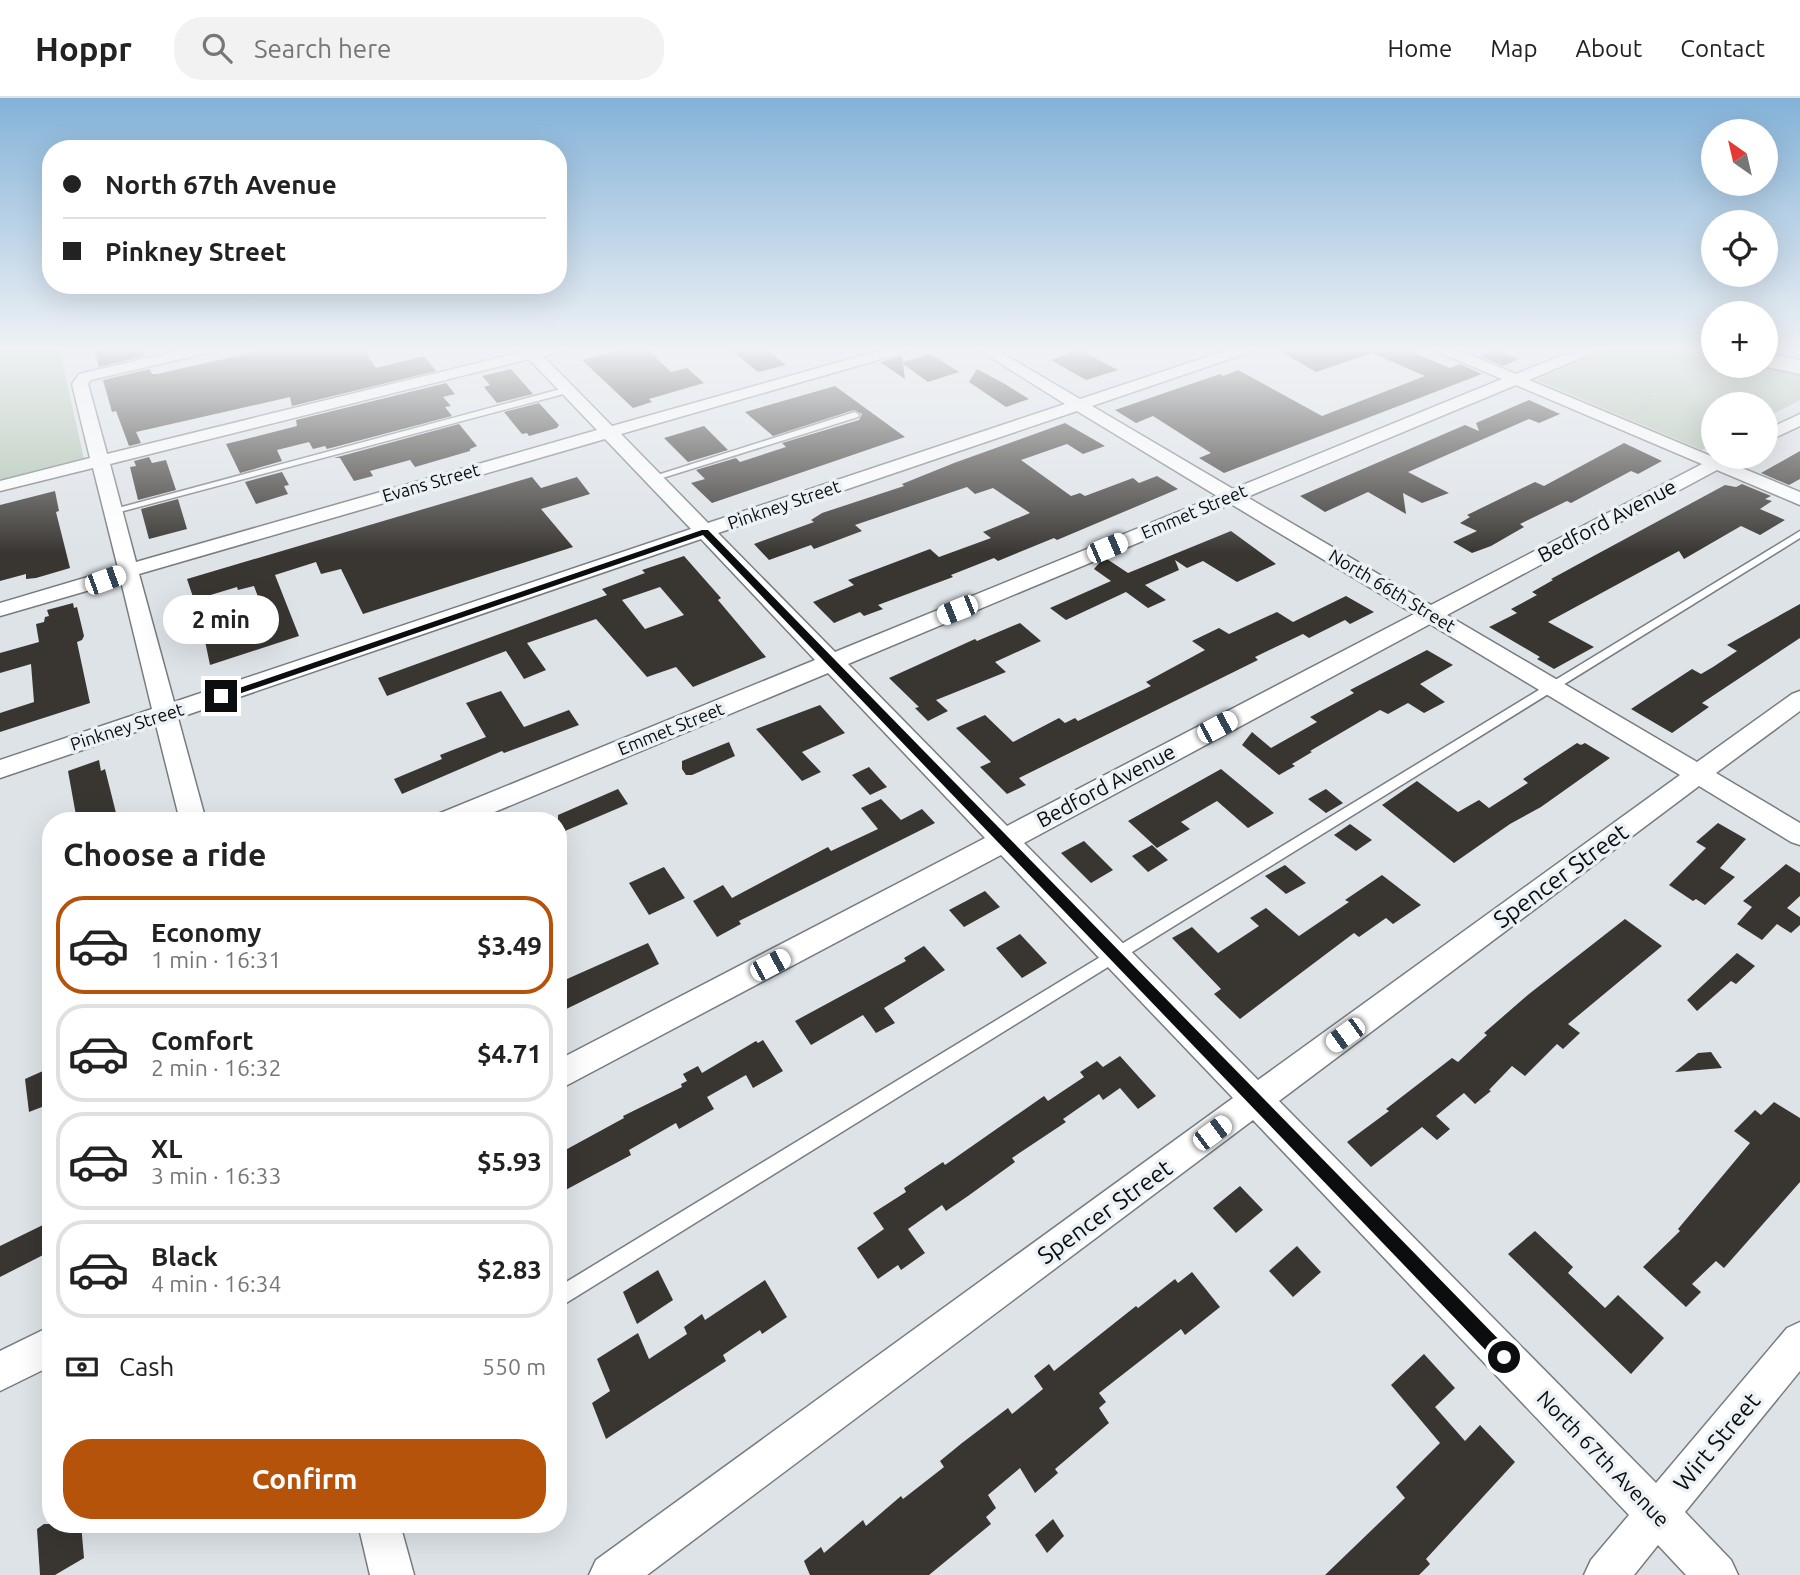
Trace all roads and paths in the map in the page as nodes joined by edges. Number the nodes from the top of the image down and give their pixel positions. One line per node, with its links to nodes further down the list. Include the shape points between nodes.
1 (88, 417): 15 (street)
2 (272, 417): 15 (street)
3 (467, 417): 22 (lane)
4 (594, 417): 13 (street, North 67th Avenue)
5 (662, 417): 13 (street, Evans Street)
6 (849, 417): 18 (lane)
7 (1045, 417): 23 (street, Pinkney Street)
8 (1100, 417): 20 (street, North 66th Street)
9 (1424, 417): 20 (street, Emmet Street)
10 (1612, 417): 14 (street)
11 (1800, 419): 12 (street)
12 (1778, 431)
13 (609, 432): 18 (street, North 67th Avenue); 25 (street, Evans Street)
14 (1701, 452)
15 (99, 461): 19 (street); 22 (street)
16 (1705, 469): 27 (street, Bedford Avenue)
17 (1740, 469): 21 (street)
18 (653, 478): 23 (street, North 67th Avenue)
19 (0, 486)
20 (1232, 496): 27 (street, North 66th Street); 28 (street, Emmet Street)
21 (1800, 499)
22 (112, 511): 25 (street)
23 (705, 532): 28 (street, North 67th Avenue); 31 (street, Pinkney Street)
24 (1800, 534): 29 (lane)
25 (128, 572): 26 (street, Evans Street); 31 (street)
26 (0, 610)
27 (1430, 614): 29 (street, North 66th Street); 37 (street, Bedford Avenue)
28 (832, 662): 35 (street, Emmet Street); 37 (street, North 67th Avenue)
29 (1552, 687): 33 (street, North 66th Street); 38 (lane)
30 (1800, 699): 33 (street, Spencer Street)
31 (165, 714): 32 (street, Pinkney Street); 34 (street)
32 (0, 769)
33 (1699, 774): 36 (street, North 66th Street); 40 (street, Spencer Street)
34 (191, 812)
35 (469, 812)
36 (1800, 835)
37 (1004, 841): 38 (street, North 67th Avenue); 39 (street, Bedford Avenue)
38 (1115, 955): 40 (street, North 67th Avenue); 41 (lane)
39 (567, 1071)
40 (1256, 1101): 45 (street, North 67th Avenue); 48 (street, Spencer Street)
41 (567, 1292)
42 (1800, 1341): 45 (street, Wirt Street)
43 (42, 1350): 44 (street)
44 (0, 1372)
45 (1657, 1514): 49 (street, Wirt Street); 50 (street, North 67th Avenue)
46 (381, 1533): 47 (street)
47 (392, 1575)
48 (611, 1575)
49 (1606, 1575)
50 (1716, 1575)

